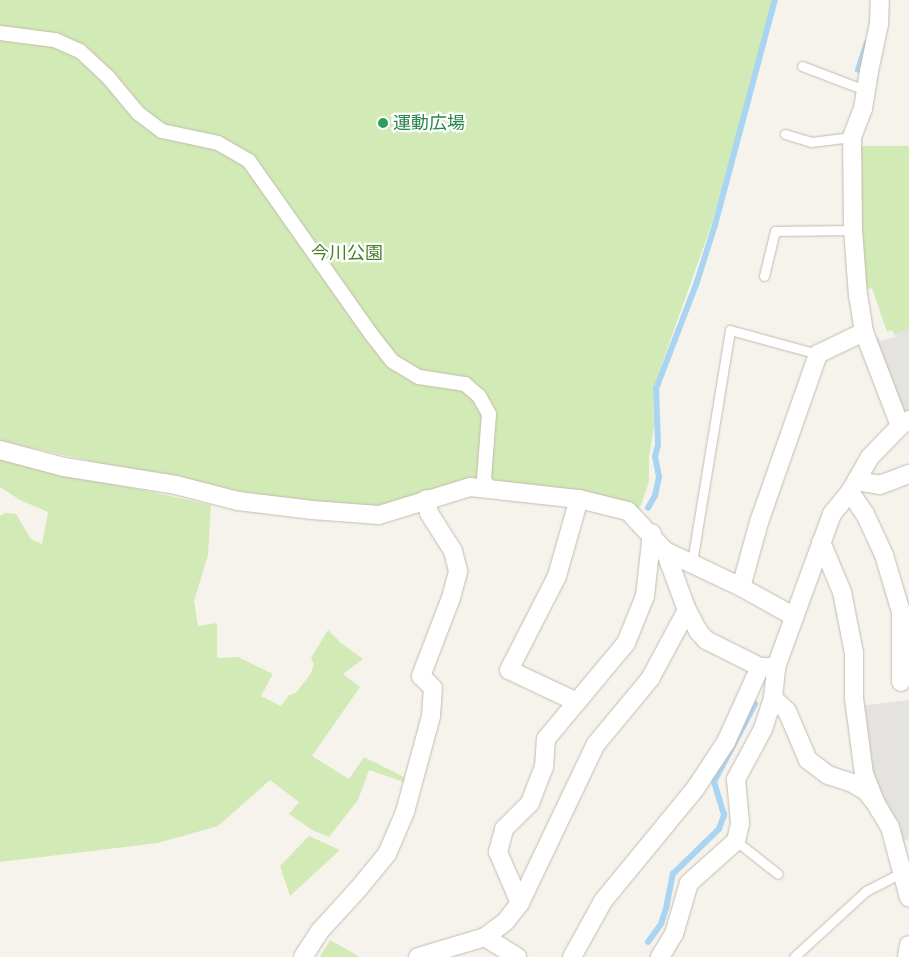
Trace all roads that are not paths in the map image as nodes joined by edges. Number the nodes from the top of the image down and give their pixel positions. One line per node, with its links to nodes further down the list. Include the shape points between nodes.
1 (880, 0): 4 (street, via 880,24)
2 (0, 33): 15 (street, via 55,40 80,51 108,77 138,113 162,131 218,143 249,161 392,361 419,377 465,384 479,396 489,414 484,479)
3 (802, 66): 4 (lane)
4 (866, 90): 6 (street, via 863,110)
5 (785, 134): 6 (lane, via 811,142)
6 (852, 137): 7 (street)
7 (853, 230): 8 (lane, via 775,231); 9 (street)
8 (764, 276)
9 (864, 332): 10 (street); 11 (street)
10 (818, 354): 21 (lane, via 730,330); 22 (street, via 759,522)
11 (904, 423): 14 (street, via 870,457)
12 (0, 450): 16 (street, via 64,467 176,485 238,501 379,515)
13 (909, 474): 14 (street, via 880,485)
14 (853, 487): 19 (street, via 832,514); 26 (street, via 884,554 901,612)
15 (490, 489): 16 (street, via 470,487); 17 (street)
16 (426, 499): 38 (street, via 429,513 453,551 458,571 421,676 432,688 431,716 405,812 387,854 319,932)
17 (579, 500): 18 (street, via 628,511); 28 (street, via 557,576 509,670)
18 (652, 534): 20 (street); 28 (street, via 644,596 626,643)
19 (821, 542): 24 (street); 29 (street, via 842,592 854,653 854,698 864,774)
20 (665, 551): 21 (street); 23 (street)
21 (692, 562): 22 (street)
22 (741, 587): 24 (street)
23 (687, 610): 25 (street, via 706,640); 35 (street, via 650,679 596,744)
24 (793, 616): 25 (street)
25 (768, 667): 27 (street); 41 (street, via 695,789 603,901)
26 (901, 682)
27 (773, 698): 29 (street, via 787,711 808,760 828,775 866,791); 30 (street, via 763,729 736,780 740,822)
28 (577, 702): 35 (street, via 546,739 544,767 530,803 504,829 498,852)
29 (876, 804): 31 (street)
30 (736, 841): 33 (lane); 42 (street, via 689,883 674,934)
31 (904, 851): 32 (street)
32 (902, 872): 34 (street); 43 (lane, via 866,891)
33 (778, 874)
34 (909, 898)
35 (520, 903): 36 (street, via 506,921)
36 (485, 937): 39 (street); 40 (street)
37 (909, 945): 44 (street)
38 (303, 957)
39 (418, 957)
40 (517, 957)
41 (572, 957)
42 (660, 957)
43 (794, 957)
44 (908, 957)

